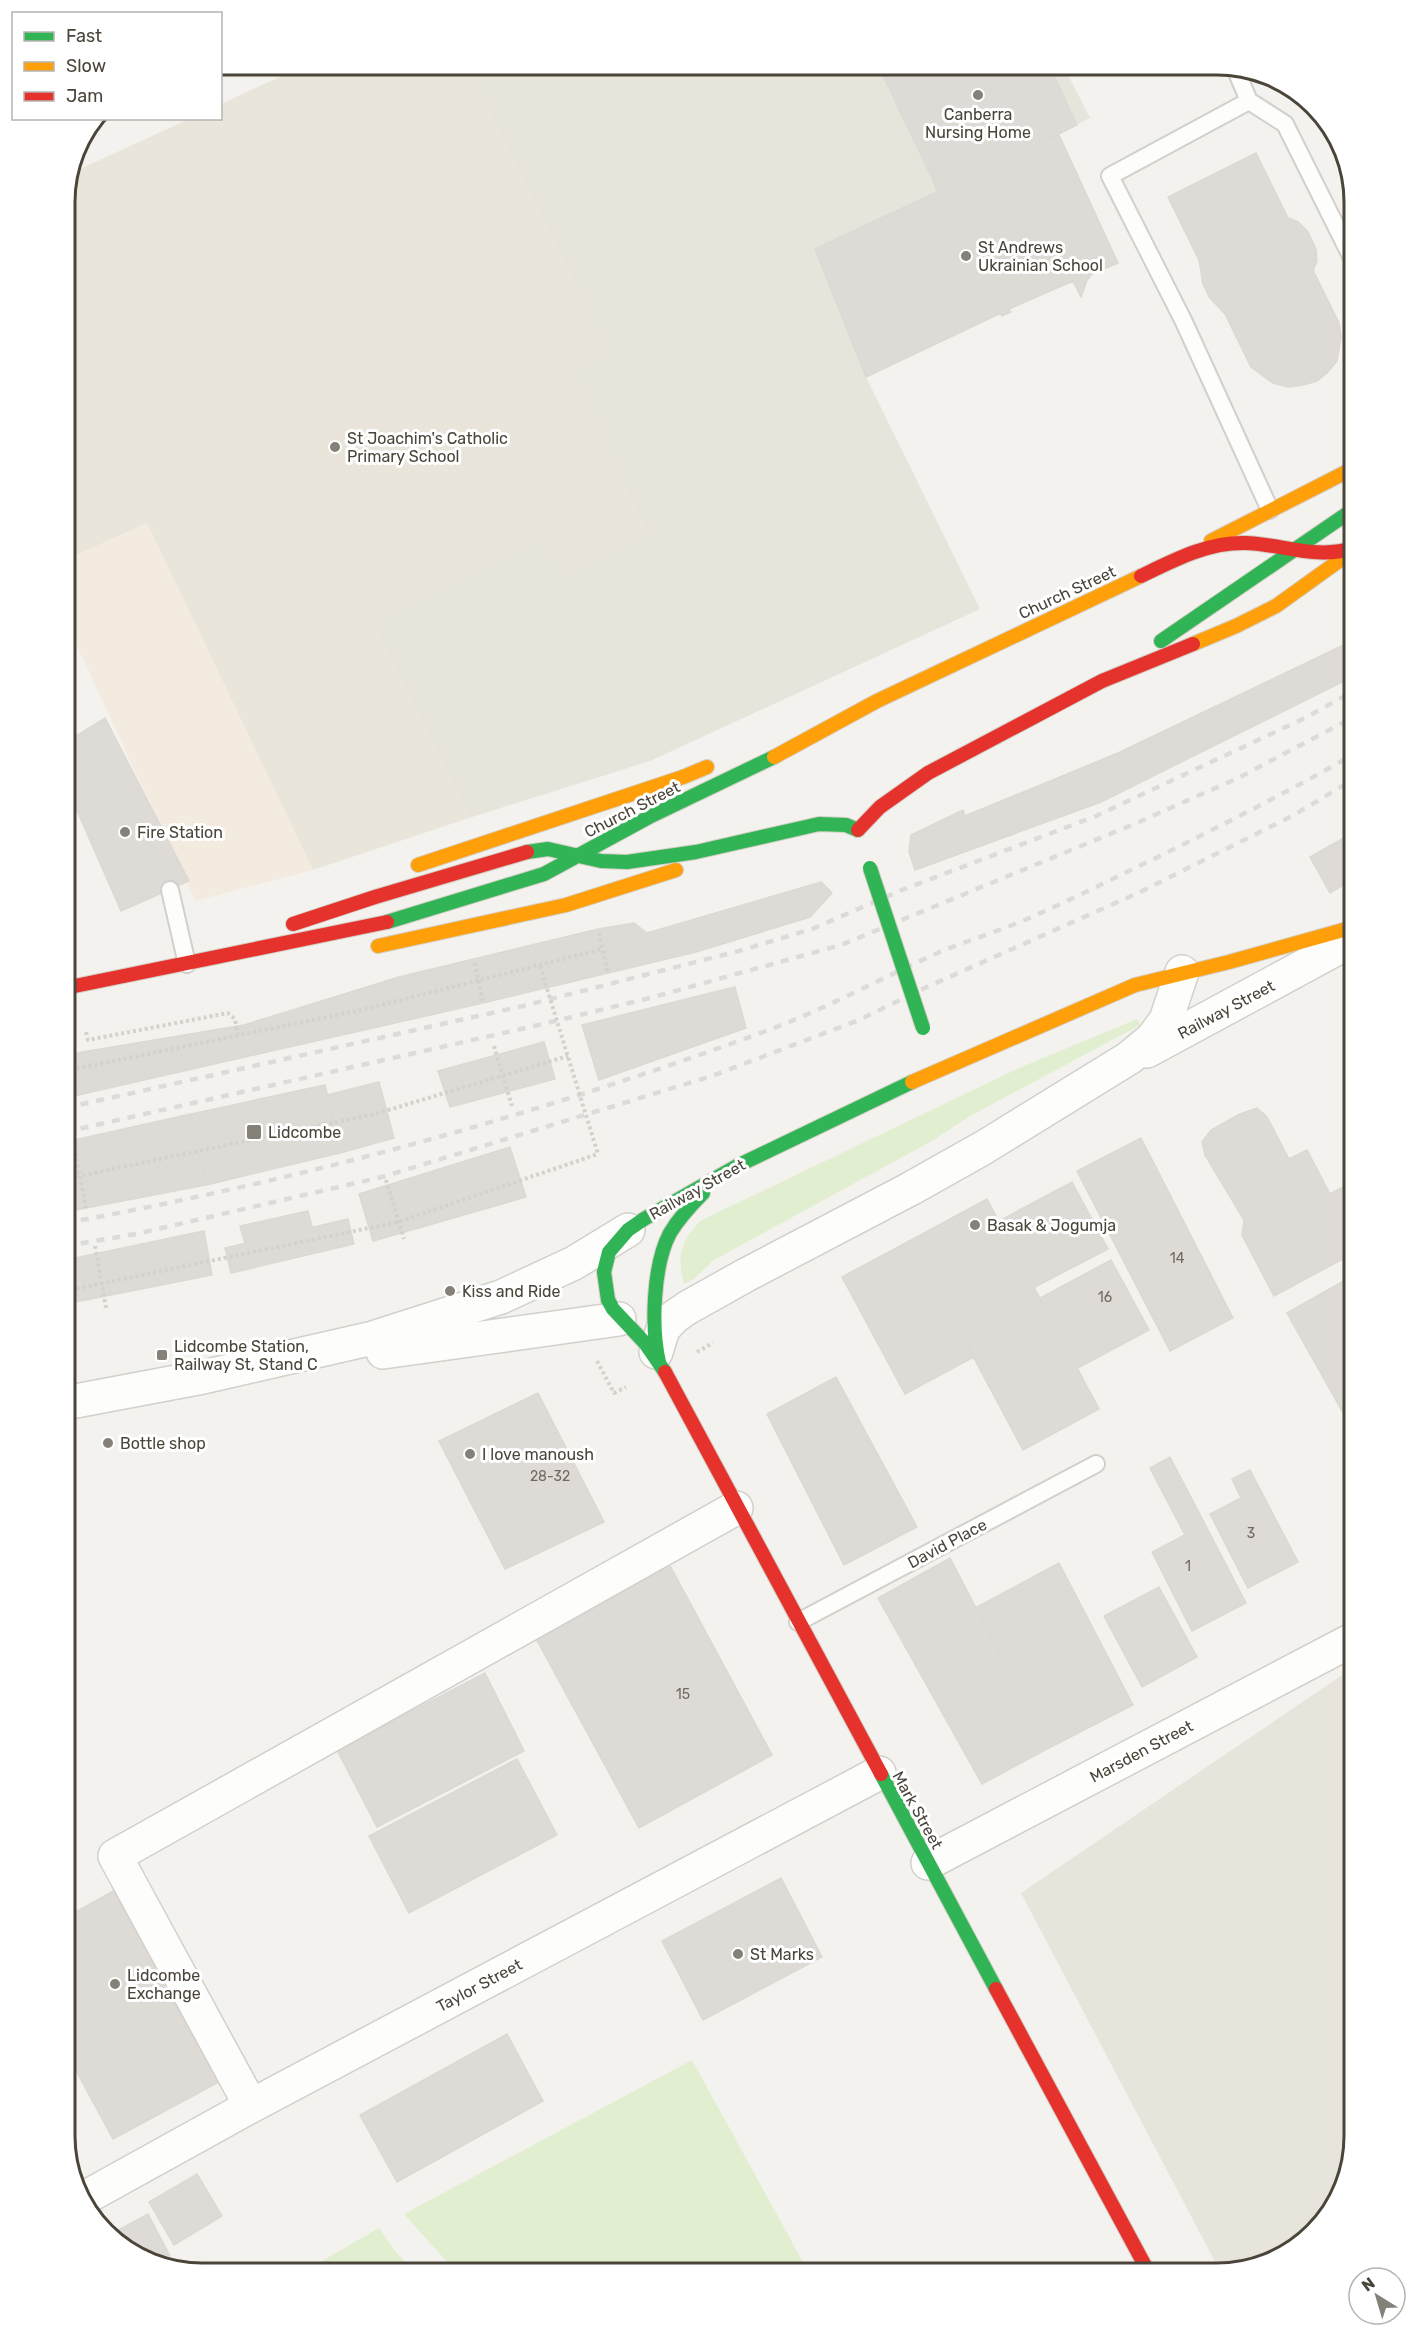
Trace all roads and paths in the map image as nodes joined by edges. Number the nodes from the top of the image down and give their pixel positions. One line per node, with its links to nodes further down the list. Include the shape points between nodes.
1 (1238, 77): 2 (lane)
2 (1250, 101): 3 (lane, via 1285,124); 5 (lane, via 1110,176 1184,322)
3 (1344, 242)
4 (1344, 473): 5 (street)
5 (1270, 510): 10 (street)
6 (1344, 516): 7 (street)
7 (1294, 551): 8 (street, Church Street); 10 (street, Church Street, via 1263,544 1230,544); 11 (street)
8 (1344, 551)
9 (1344, 556): 11 (street, Church Street, via 1276,606)
10 (1180, 557): 12 (street, Church Street)
11 (1102, 681): 15 (street, Church Street, via 928,773 880,807 859,835 848,824 827,822)
12 (877, 701): 13 (street); 16 (street, Church Street)
13 (782, 736)
14 (719, 761): 18 (street, via 683,777)
15 (751, 841): 16 (street, Church Street, via 628,861 600,861); 25 (street, via 594,897)
16 (580, 855): 23 (street, via 538,849); 28 (street, via 544,874 398,920)
17 (869, 863): 37 (street, bridge)
18 (408, 868)
19 (370, 884): 23 (street)
20 (170, 890): 28 (lane)
21 (598, 929): 26 (path)
22 (1344, 930): 31 (street, Railway Street)
23 (268, 931): 28 (street)
24 (1344, 944): 43 (street, Railway Street)
25 (366, 948)
26 (603, 949): 30 (path); 32 (path)
27 (474, 959): 33 (path)
28 (187, 964): 29 (street); 34 (street)
29 (246, 964)
30 (540, 966): 33 (path); 40 (path, bridge)
31 (1182, 972): 43 (street, Railway Street, via 1169,1014 1152,1039); 46 (street, Railway Street, via 1135,985 933,1065)
32 (608, 974)
33 (478, 979): 35 (path); 38 (path, via 357,1011)
34 (75, 986)
35 (483, 1003)
36 (86, 1032): 38 (path, via 88,1040 228,1013 235,1019)
37 (924, 1034)
38 (238, 1036): 41 (path)
39 (495, 1046): 42 (path)
40 (568, 1056): 42 (path); 51 (path, bridge, via 598,1154)
41 (75, 1069)
42 (503, 1075): 44 (path); 47 (path, via 375,1114)
43 (1098, 1078): 58 (street, Railway Street, via 910,1189)
44 (512, 1106)
45 (75, 1151): 47 (path)
46 (737, 1166): 52 (street, Railway Street); 60 (street, Mark Street, via 690,1206 665,1243 658,1263)
47 (80, 1175): 48 (path); 50 (path)
48 (75, 1176)
49 (386, 1180): 51 (path)
50 (86, 1208)
51 (398, 1222): 53 (path); 55 (path)
52 (628, 1230): 59 (street, via 609,1252 604,1272 608,1300); 65 (street, Railway Street, via 574,1263 501,1297 373,1338)
53 (404, 1239)
54 (95, 1246): 55 (path)
55 (102, 1284): 56 (path); 57 (path)
56 (75, 1289)
57 (106, 1308)
58 (687, 1308): 60 (street, Railway Street); 63 (street, Railway Street, via 663,1329)
59 (619, 1318): 60 (street); 63 (street, Mark Street); 65 (street, Railway Street)
60 (656, 1318): 63 (street, Mark Street)
61 (713, 1343): 62 (path)
62 (696, 1352)
63 (658, 1357): 69 (street, Mark Street)
64 (595, 1359): 66 (path, via 614,1393)
65 (203, 1377): 67 (street, Railway Street)
66 (626, 1387)
67 (75, 1401)
68 (1096, 1464): 70 (lane, David Place)
69 (736, 1508): 70 (street, Mark Street); 74 (street, via 115,1856)
70 (798, 1622): 72 (street, Mark Street)
71 (1344, 1644): 73 (street, Marsden Street)
72 (879, 1773): 73 (street, Mark Street); 74 (street, Taylor Street)
73 (928, 1863): 76 (street, Mark Street)
74 (251, 2106): 75 (street, Taylor Street)
75 (89, 2194)
76 (1143, 2263)

